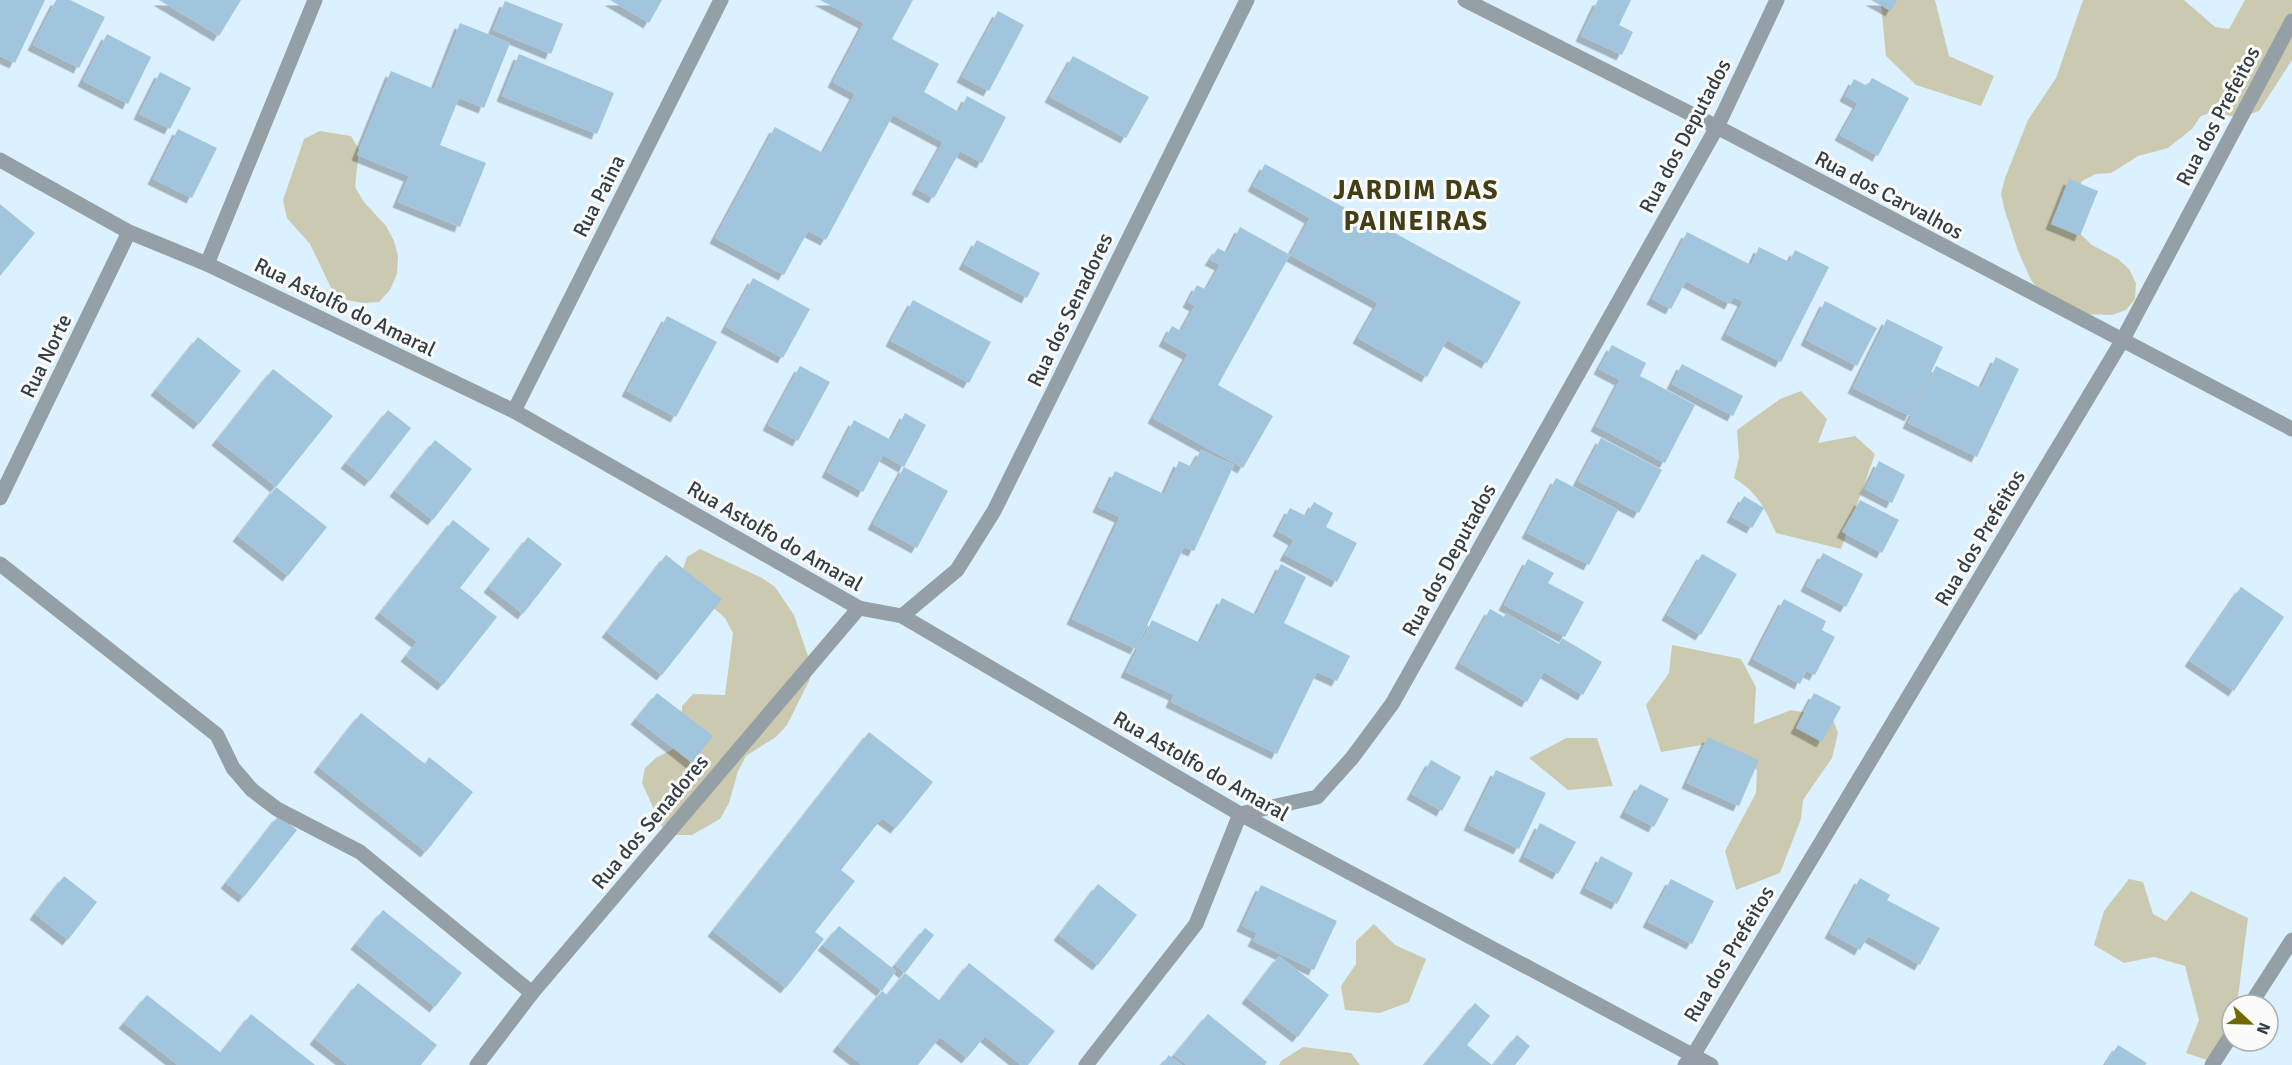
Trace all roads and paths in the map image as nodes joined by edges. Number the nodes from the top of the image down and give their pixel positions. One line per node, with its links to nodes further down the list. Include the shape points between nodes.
1 (315, 0): 10 (street)
2 (721, 0): 12 (street, Rua Paina)
3 (1247, 0): 17 (street, Rua dos Senadores, via 994,512 957,570)
4 (1465, 0): 7 (street, Rua dos Carvalhos)
5 (1777, 0): 7 (street, Rua dos Deputados)
6 (2292, 21): 11 (street, Rua dos Prefeitos)
7 (1717, 127): 11 (street, Rua dos Carvalhos); 18 (street, Rua dos Deputados, via 1392,704 1317,797)
8 (0, 160): 9 (street, Rua Astolfo do Amaral)
9 (129, 232): 10 (street, Rua Astolfo do Amaral); 14 (street, Rua Norte)
10 (207, 264): 12 (street, Rua Astolfo do Amaral)
11 (2122, 342): 13 (street, Rua dos Carvalhos); 22 (street, Rua dos Prefeitos)
12 (514, 411): 16 (street, Rua Astolfo do Amaral)
13 (2292, 429)
14 (0, 498)
15 (0, 564): 20 (street, via 216,735 232,768 252,790 277,809 360,852)
16 (859, 608): 17 (street, Rua Astolfo do Amaral); 20 (street, Rua dos Senadores)
17 (902, 616): 18 (street, Rua Astolfo do Amaral)
18 (1240, 814): 22 (street, Rua Astolfo do Amaral); 24 (street, via 1196,924)
19 (2292, 940): 21 (street)
20 (532, 993): 23 (street, Rua dos Senadores)
21 (2258, 993)
22 (1689, 1060): 25 (street, Rua Astolfo do Amaral)
23 (477, 1065)
24 (1086, 1065)
25 (1711, 1065)

